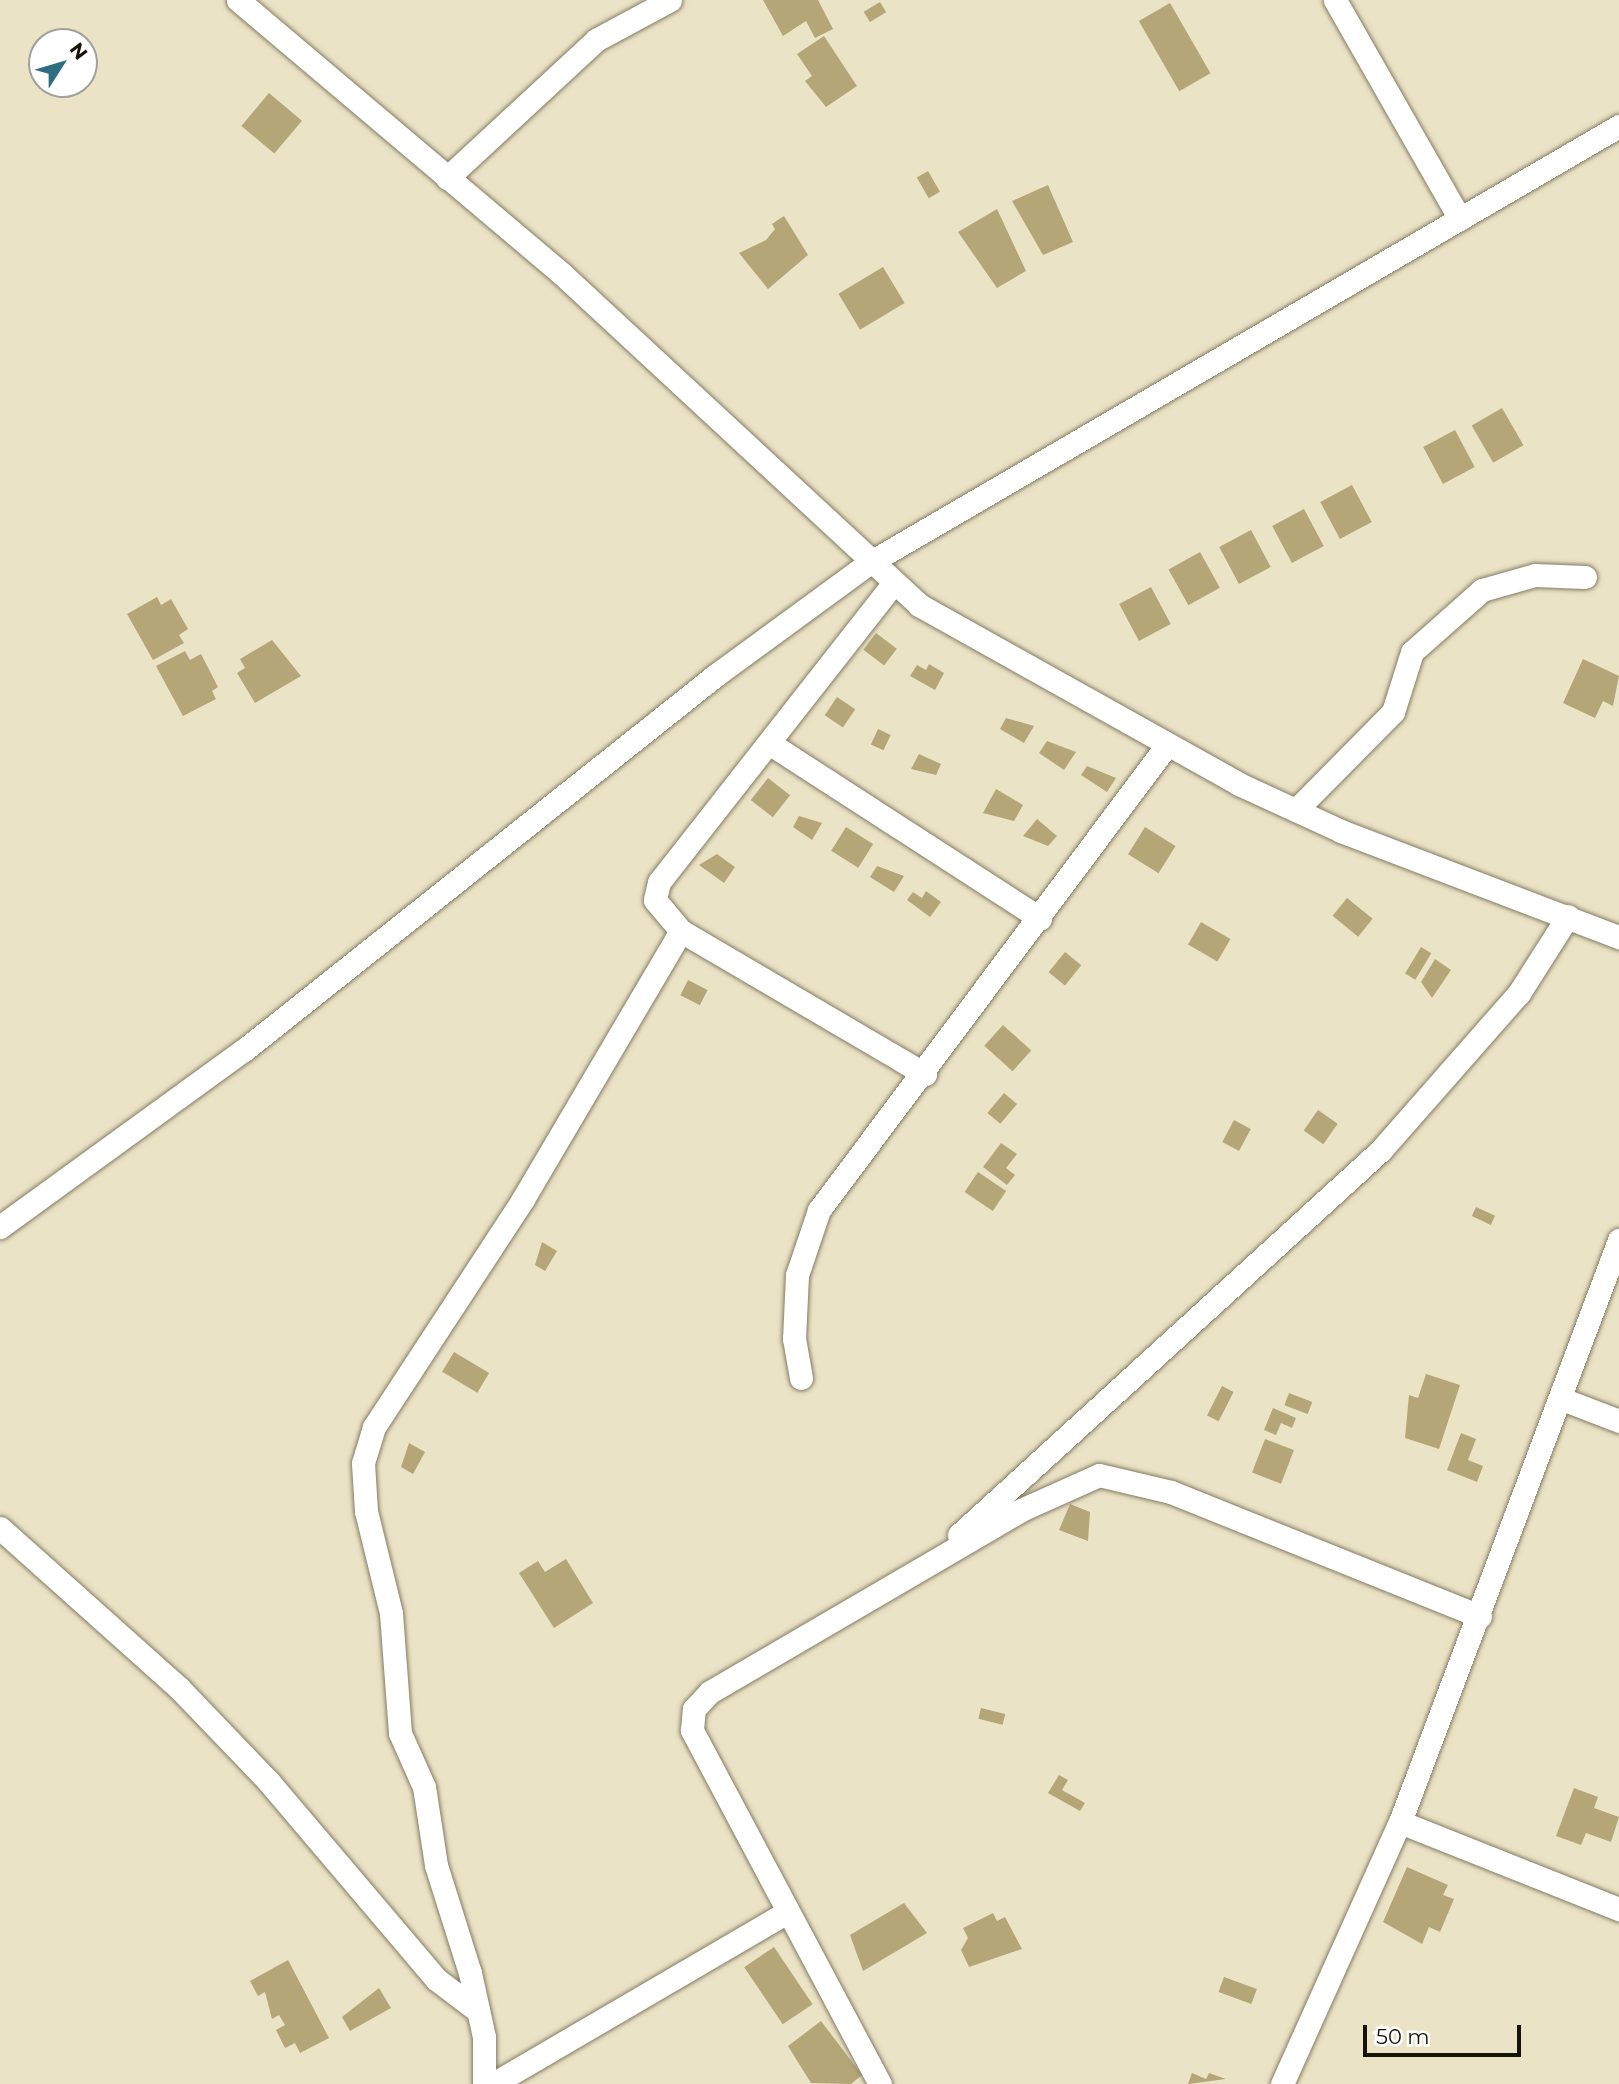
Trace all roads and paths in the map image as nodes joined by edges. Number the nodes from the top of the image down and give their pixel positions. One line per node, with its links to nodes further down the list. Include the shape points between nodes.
1 (238, 0): 5 (street)
2 (670, 0): 5 (street, via 596,40)
3 (1335, 0): 6 (street)
4 (1619, 126): 6 (street)
5 (447, 178): 7 (street, via 562,274)
6 (1460, 219): 7 (street)
7 (869, 562): 9 (street); 18 (street, via 716,675 244,1051)
8 (1585, 577): 12 (street, via 1521,577 1482,590 1412,652 1393,712)
9 (892, 585): 10 (street); 11 (street)
10 (769, 743): 14 (street); 15 (street, via 659,882 655,901)
11 (1167, 745): 12 (street); 14 (street)
12 (1296, 810): 13 (street)
13 (1569, 916): 16 (street); 24 (street, via 1519,993 1381,1150)
14 (1040, 918): 17 (street)
15 (681, 931): 17 (street); 29 (street, via 523,1199 374,1427 363,1463 366,1511 391,1613 400,1733 425,1787 436,1865)
16 (1619, 937)
17 (925, 1074): 20 (street, via 844,1173 804,1240 793,1339)
18 (0, 1227)
19 (1619, 1240): 21 (street)
20 (800, 1378)
21 (1562, 1399): 22 (street); 25 (street)
22 (1619, 1421)
23 (0, 1528): 29 (street, via 179,1688 270,1782 436,1979)
24 (931, 1562): 25 (street, via 1052,1492 1099,1475 1171,1492); 28 (street, via 760,1661 694,1709 692,1730)
25 (1480, 1616): 26 (street)
26 (1401, 1822): 27 (street); 33 (street)
27 (1619, 1909)
28 (788, 1912): 31 (street); 32 (street)
29 (478, 2011): 30 (street)
30 (484, 2084)
31 (493, 2084)
32 (880, 2084)
33 (1282, 2084)

